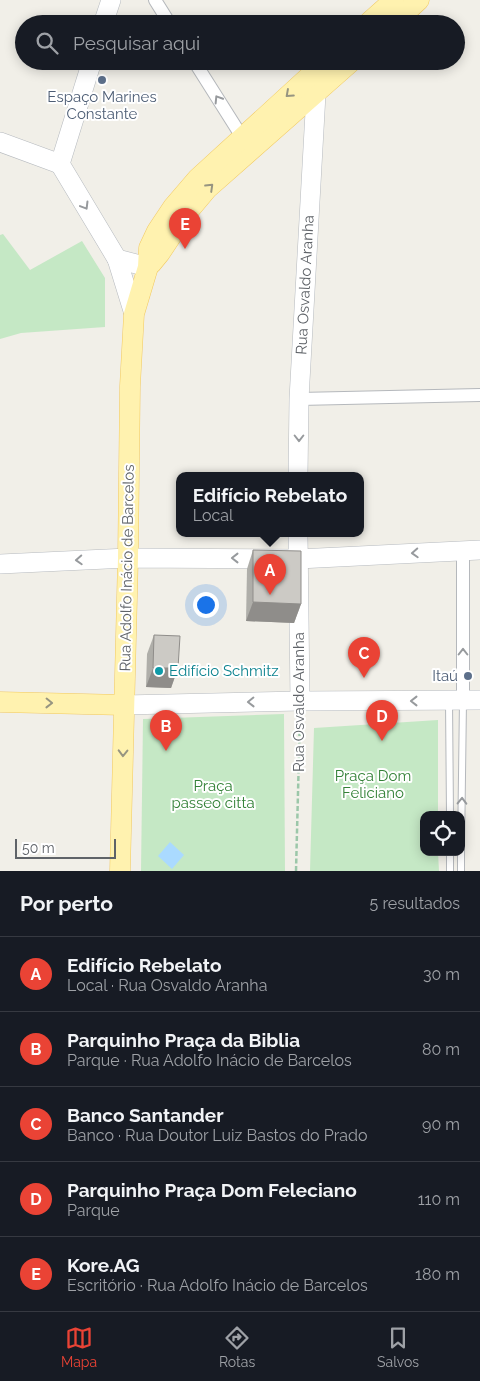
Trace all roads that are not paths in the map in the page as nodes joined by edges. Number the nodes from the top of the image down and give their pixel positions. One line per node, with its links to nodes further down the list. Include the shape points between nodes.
1 (110, 0): 5 (street)
2 (155, 0): 6 (street)
3 (394, 0): 7 (main road)
4 (420, 0): 8 (main road)
5 (106, 15)
6 (164, 15)
7 (377, 15)
8 (403, 15)
9 (89, 70): 16 (street)
10 (200, 70): 14 (street, one-way to 10)
11 (316, 70): 14 (main road, Rua Adolfo Inácio de Barcelos, one-way to 14)
12 (342, 70): 13 (main road, Rua Adolfo Inácio de Barcelos)
13 (316, 94): 18 (main road, Rua Adolfo Inácio de Barcelos, one-way to 13, via 207,189); 21 (street, Rua Osvaldo Aranha)
14 (242, 137): 18 (main road, Rua Adolfo Inácio de Barcelos, via 197,179 173,207 149,248)
15 (0, 142): 16 (street)
16 (60, 164): 17 (street, one-way to 17)
17 (118, 259): 18 (street); 19 (street)
18 (148, 267): 19 (main road, Rua Adolfo Inácio de Barcelos)
19 (134, 314): 25 (main road, Rua Adolfo Inácio de Barcelos)
20 (480, 395): 21 (street)
21 (299, 399): 22 (street, Rua Osvaldo Aranha, one-way to 22)
22 (298, 472)
23 (298, 537): 26 (street, Rua Osvaldo Aranha)
24 (472, 550): 26 (street, one-way to 26); 29 (street, one-way to 24)
25 (128, 558): 26 (street, one-way to 25); 27 (street, one-way to 27); 31 (main road, Rua Adolfo Inácio de Barcelos)
26 (298, 559): 28 (street, Rua Osvaldo Aranha)
27 (0, 564)
28 (300, 701): 29 (street, one-way to 28); 31 (street, one-way to 31)
29 (464, 701): 32 (lane); 33 (lane, one-way to 29)
30 (0, 702): 31 (main road, one-way to 31)
31 (124, 704): 36 (main road, Rua Adolfo Inácio de Barcelos, one-way to 36)
32 (450, 811)
33 (462, 811)
34 (450, 856): 37 (lane)
35 (461, 856): 38 (lane)
36 (120, 871)
37 (450, 871)
38 (461, 871)

